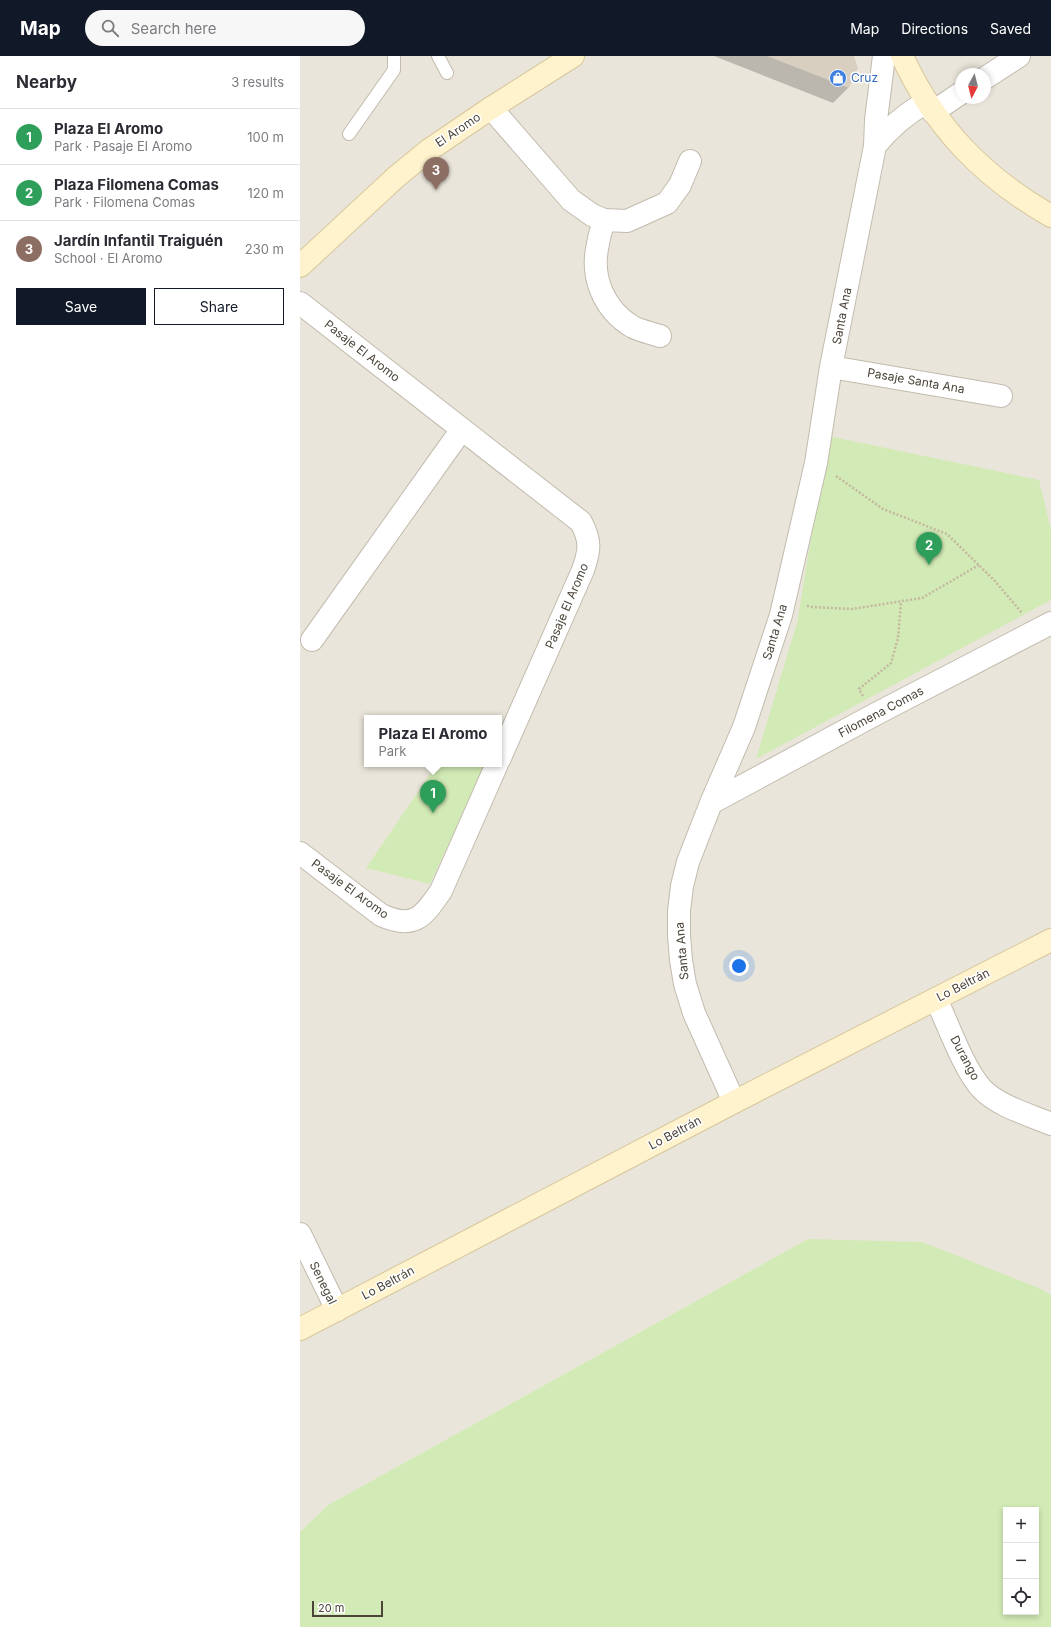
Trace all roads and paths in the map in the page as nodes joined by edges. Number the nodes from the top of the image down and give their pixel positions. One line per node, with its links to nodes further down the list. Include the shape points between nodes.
1 (394, 56): 12 (lane, via 394,70)
2 (438, 56): 7 (lane)
3 (573, 56): 11 (street, El Aromo)
4 (884, 56): 13 (street, Santa Ana, via 876,113)
5 (902, 56): 10 (street)
6 (1019, 56): 8 (street)
7 (447, 73)
8 (991, 74)
9 (955, 96): 10 (street, Santa Ana)
10 (930, 107): 13 (street, Santa Ana, via 899,120); 15 (street, via 955,140 980,165 1007,188)
11 (491, 108): 16 (street, via 572,200 592,215); 17 (street, El Aromo, via 429,150 396,177)
12 (349, 134)
13 (875, 146): 20 (street, Santa Ana)
14 (690, 161): 16 (street, via 680,185 667,203 627,221)
15 (1051, 216)
16 (604, 220): 19 (street, via 597,245 596,263 601,293 612,310 634,327)
17 (300, 266)
18 (300, 303): 22 (street, Pasaje El Aromo)
19 (660, 336)
20 (832, 367): 21 (street, Pasaje Santa Ana); 23 (street, Santa Ana)
21 (1002, 396)
22 (462, 429): 28 (street); 30 (street, Pasaje El Aromo, via 581,522 588,534 589,552 583,570)
23 (816, 463): 24 (path, via 883,509 947,534); 25 (street, Santa Ana)
24 (979, 565): 26 (path, via 922,598); 27 (path)
25 (786, 598): 26 (path, via 812,607 852,609); 32 (street, Santa Ana, via 744,727)
26 (901, 602): 29 (path, via 898,638 891,663 859,689)
27 (1044, 626): 29 (street, Filomena Comas)
28 (312, 640)
29 (874, 715): 32 (street, Filomena Comas)
30 (502, 753)
31 (496, 767): 33 (street, Pasaje El Aromo, via 441,891 419,918 408,922 395,921 382,915)
32 (711, 803): 36 (street, Santa Ana, via 688,862 679,911 679,941 685,984 694,1012)
33 (300, 853)
34 (1051, 940): 35 (street, Lo Beltrán)
35 (936, 999): 36 (street, Lo Beltrán); 37 (street, Durango, via 970,1072 983,1090 1000,1102)
36 (734, 1102): 39 (street, Lo Beltrán)
37 (1051, 1124)
38 (300, 1234): 39 (street, Senegal)
39 (337, 1310): 40 (street, Lo Beltrán)
40 (300, 1329)

